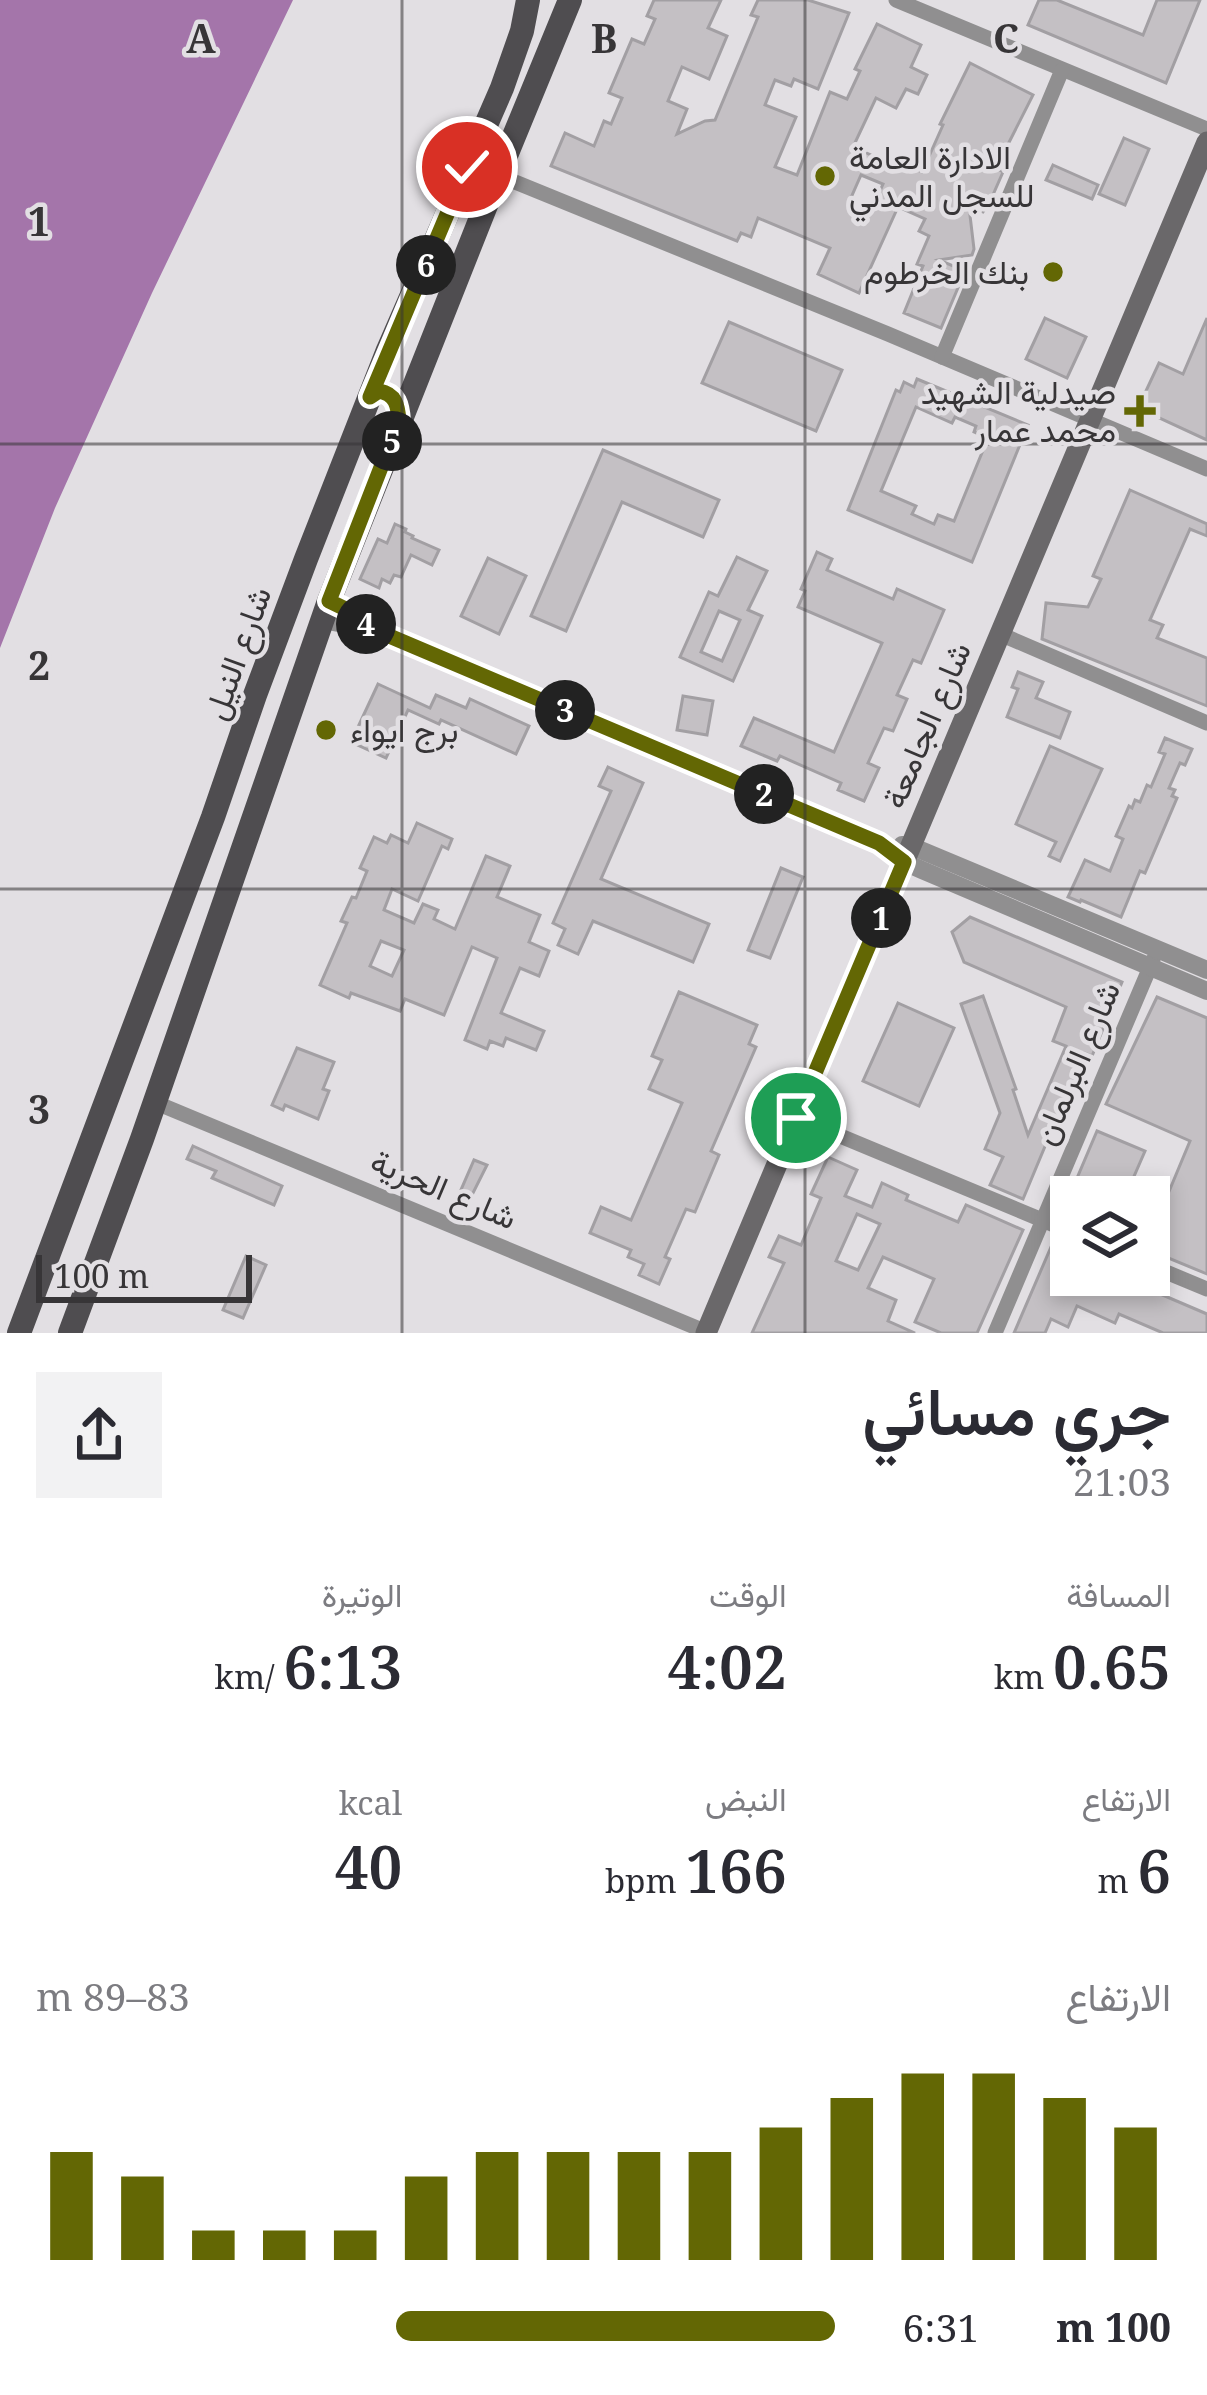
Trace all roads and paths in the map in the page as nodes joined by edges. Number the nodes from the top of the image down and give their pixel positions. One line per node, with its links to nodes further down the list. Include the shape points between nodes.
1 (528, 0): 9 (main road, شارع النيل, via 502,88)
2 (896, 0): 4 (street)
3 (566, 6): 7 (main road, شارع النيل)
4 (1062, 70): 5 (street); 8 (street)
5 (1207, 129)
6 (1207, 142): 10 (main road, شارع الجامعة)
7 (498, 175): 8 (street); 11 (main road, شارع النيل)
8 (942, 357): 10 (street)
9 (370, 397): 11 (main road, via 393,397); 26 (main road, شارع النيل)
10 (1090, 419): 12 (street); 14 (main road, شارع الجامعة)
11 (399, 421): 13 (main road, شارع النيل)
12 (1207, 469)
13 (326, 610): 16 (street); 20 (main road, شارع النيل)
14 (1000, 634): 15 (street); 16 (main road, شارع الجامعة)
15 (1207, 723)
16 (908, 854): 17 (street); 21 (main road, شارع الجامعة)
17 (1154, 958): 18 (street); 19 (street); 22 (street, شارع البرلمان)
18 (1207, 970)
19 (1207, 991)
20 (154, 1102): 27 (main road, شارع النيل); 28 (street, شارع الحرية)
21 (796, 1118): 22 (street); 28 (main road, شارع الجامعة)
22 (1042, 1220): 23 (street); 29 (street, شارع البرلمان)
23 (1050, 1223)
24 (1170, 1274): 25 (street)
25 (1207, 1289)
26 (19, 1333)
27 (70, 1333)
28 (707, 1333)
29 (995, 1333)

